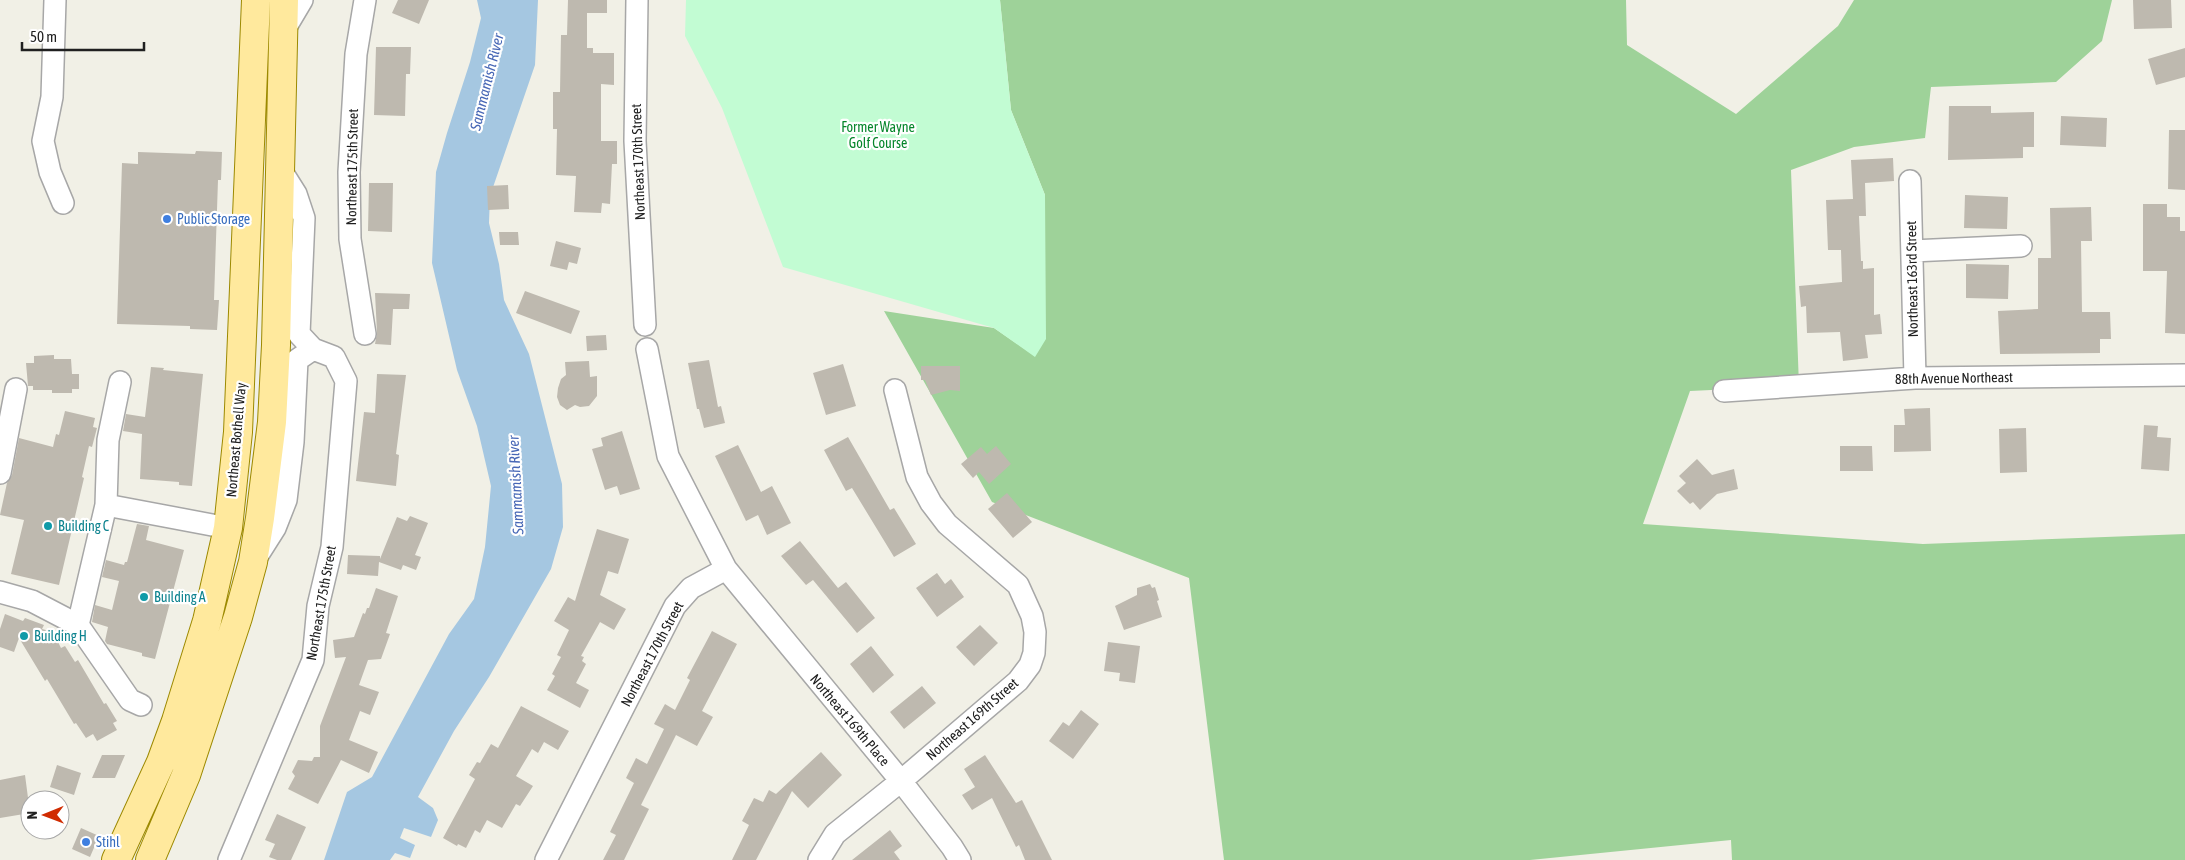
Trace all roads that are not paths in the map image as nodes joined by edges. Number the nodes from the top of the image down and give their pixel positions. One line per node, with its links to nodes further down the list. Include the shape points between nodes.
1 (55, 0): 10 (street, via 52,97 43,141 50,172)
2 (256, 0): 25 (main road, Northeast Bothell Way, via 238,432)
3 (284, 0): 7 (main road)
4 (302, 0): 7 (street)
5 (365, 0): 14 (street, Northeast 175th Street, via 356,54 349,172 350,239)
6 (637, 0): 13 (street, Northeast 170th Street, via 635,140)
7 (282, 35): 8 (main road)
8 (280, 166): 15 (street, via 296,194 304,218 299,334); 26 (main road, via 272,422)
9 (1910, 180): 12 (street, Northeast 163rd Street)
10 (63, 204)
11 (2021, 246): 12 (street)
12 (1912, 251): 18 (street, Northeast 163rd Street)
13 (645, 325)
14 (365, 334)
15 (312, 349): 26 (street, via 297,360 286,500 275,528); 35 (street, Northeast 175th Street, via 334,357 346,381 332,547 318,606 312,660)
16 (647, 349): 27 (street, via 668,456)
17 (2185, 375): 18 (street, 88th Avenue Northeast)
18 (1915, 378): 22 (street, 88th Avenue Northeast)
19 (120, 382): 24 (street, via 108,440)
20 (16, 389): 23 (street)
21 (896, 390): 32 (street, Northeast 169th Street, via 917,477 931,503 947,524 1018,585 1032,616 1035,632 1030,665 1018,680)
22 (1724, 391)
23 (0, 473)
24 (106, 505): 25 (street); 29 (street)
25 (228, 528): 30 (main road, via 239,538 241,551 225,635); 33 (main road, Northeast Bothell Way, via 207,622 176,721)
26 (253, 562): 30 (main road)
27 (726, 569): 32 (street, Northeast 169th Place); 36 (street, Northeast 170th Street, via 691,588 675,606)
28 (0, 592): 29 (street, via 32,601)
29 (78, 625): 31 (street, via 130,700)
30 (226, 653): 34 (main road, via 186,775)
31 (141, 705)
32 (901, 781): 37 (street, via 835,834); 38 (street)
33 (116, 860)
34 (150, 860)
35 (229, 860)
36 (546, 860)
37 (819, 860)
38 (960, 860)

